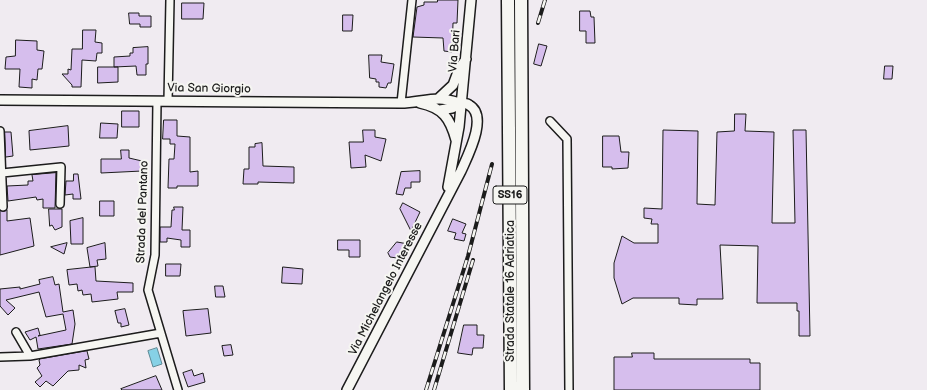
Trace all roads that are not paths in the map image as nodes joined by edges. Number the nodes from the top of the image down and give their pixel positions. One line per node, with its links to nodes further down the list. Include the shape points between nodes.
1 (170, 0): 10 (street)
2 (412, 0): 12 (street)
3 (471, 0): 6 (street, Via Bari)
4 (508, 0): 28 (highway, Strada Statale 16 Adriatica / SS16)
5 (521, 0): 29 (highway, Strada Statale 16 Adriatica / SS16)
6 (466, 58): 7 (street, via 453,85); 13 (street, Via Bari)
7 (438, 99): 11 (street, Via San Giorgio); 13 (street, Via San Giorgio)
8 (0, 100): 9 (street, Via San Giorgio)
9 (157, 101): 10 (street, Via San Giorgio); 23 (street, Strada del Pantano, via 155,255 148,290)
10 (168, 101): 12 (street, Via San Giorgio)
11 (417, 102): 12 (street, Via San Giorgio); 14 (street, Via San Giorgio)
12 (401, 103)
13 (461, 104): 14 (street); 17 (street, Via Michelangelo Interesse); 19 (street, Via Michelangelo Interesse, via 469,105 475,111 478,120 477,132 461,171)
14 (440, 110): 17 (street, via 453,129)
15 (550, 121): 30 (street, via 567,140)
16 (0, 131): 18 (street)
17 (457, 143): 19 (street, Via Michelangelo Interesse)
18 (2, 173): 20 (street, via 61,167); 21 (street)
19 (445, 199): 27 (street, Via Michelangelo Interesse)
20 (60, 204)
21 (3, 207)
22 (16, 332): 24 (street)
23 (161, 333): 24 (street); 26 (street, Strada del Pantano)
24 (30, 356): 25 (street)
25 (0, 357)
26 (178, 390)
27 (347, 390)
28 (511, 390)
29 (523, 390)
30 (569, 390)

